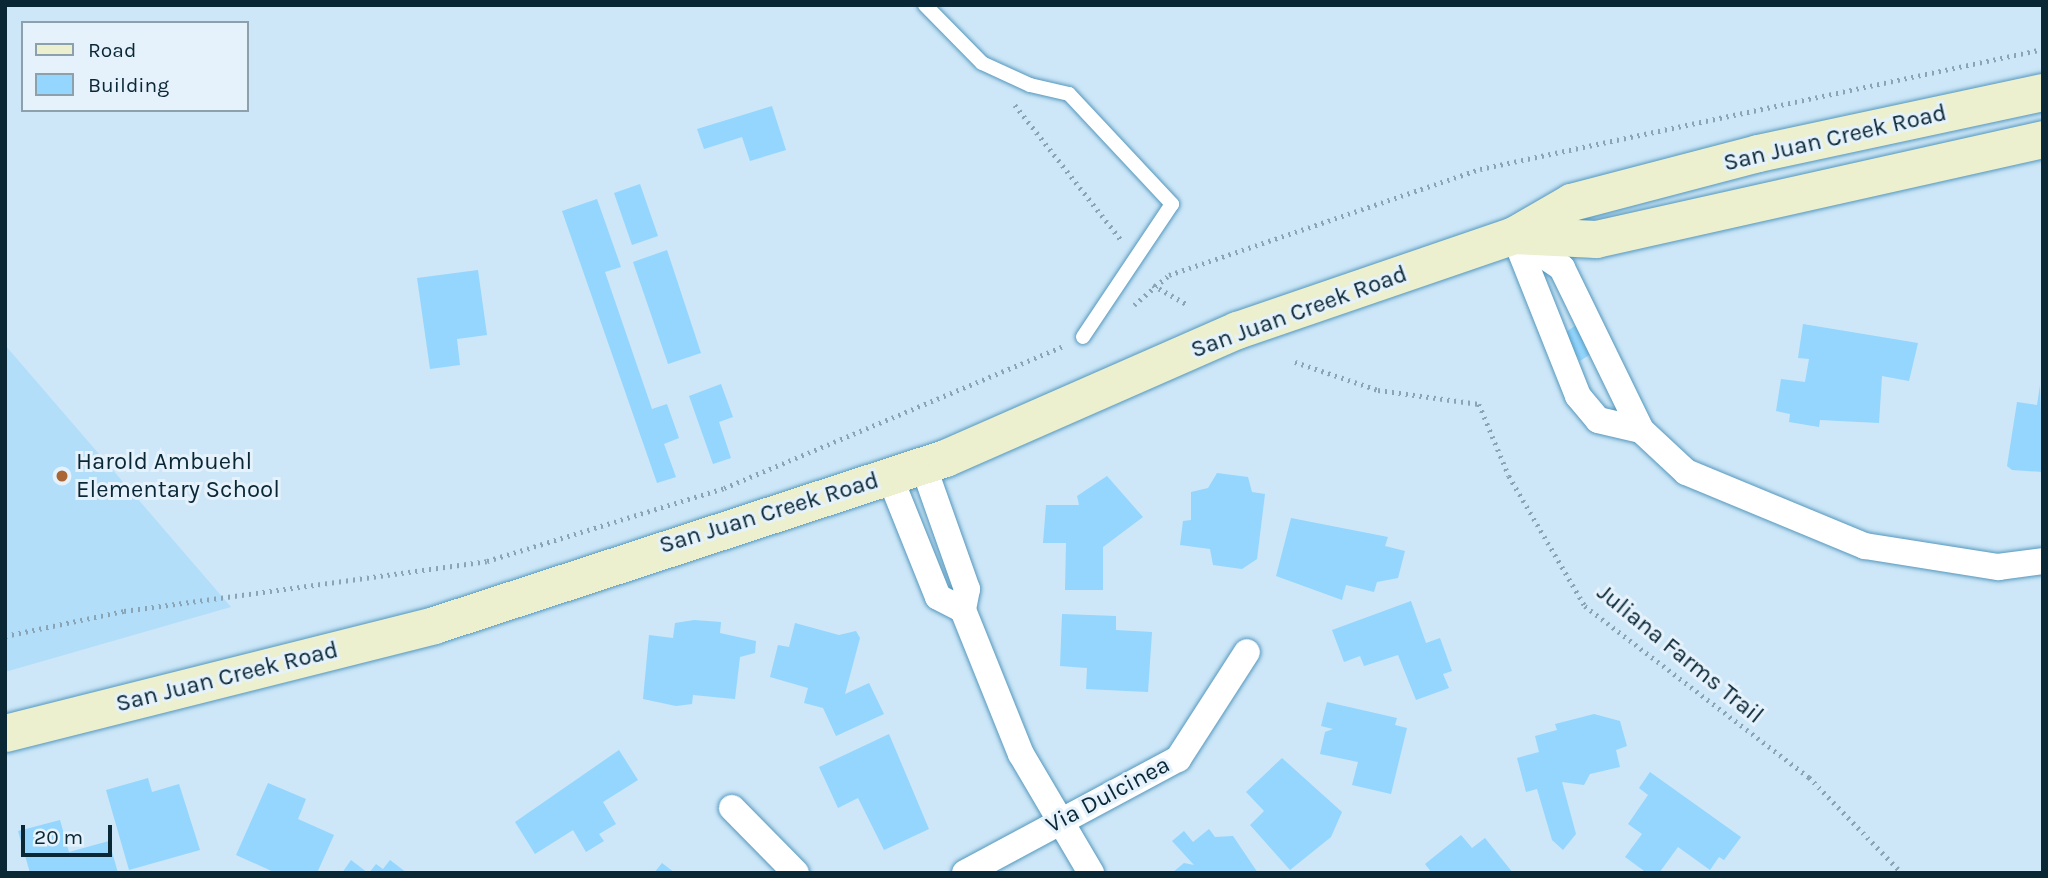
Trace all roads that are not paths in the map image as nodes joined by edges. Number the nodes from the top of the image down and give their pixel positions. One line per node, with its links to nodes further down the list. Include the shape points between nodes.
1 (925, 5): 5 (lane, via 982,63 1069,94 1172,204 1135,266)
2 (2043, 92): 4 (street, San Juan Creek Road, via 1758,153 1571,202)
3 (2043, 139): 4 (street, San Juan Creek Road, via 1596,239)
4 (1514, 235): 6 (street, via 1562,268); 6 (street, via 1578,396 1598,419); 7 (street, San Juan Creek Road, via 1237,330)
5 (1083, 337)
6 (1641, 430): 8 (street, via 1686,472 1865,547 1998,567)
7 (906, 470): 9 (street, via 967,589); 9 (street, via 938,597); 11 (street, San Juan Creek Road, via 434,625)
8 (2043, 561)
9 (963, 610): 13 (street)
10 (1247, 652): 13 (street, Via Dulcinea, via 1178,759)
11 (5, 733)
12 (732, 808): 14 (street)
13 (1056, 822): 15 (street, Via Dulcinea); 16 (street)
14 (796, 873)
15 (965, 873)
16 (1091, 873)

